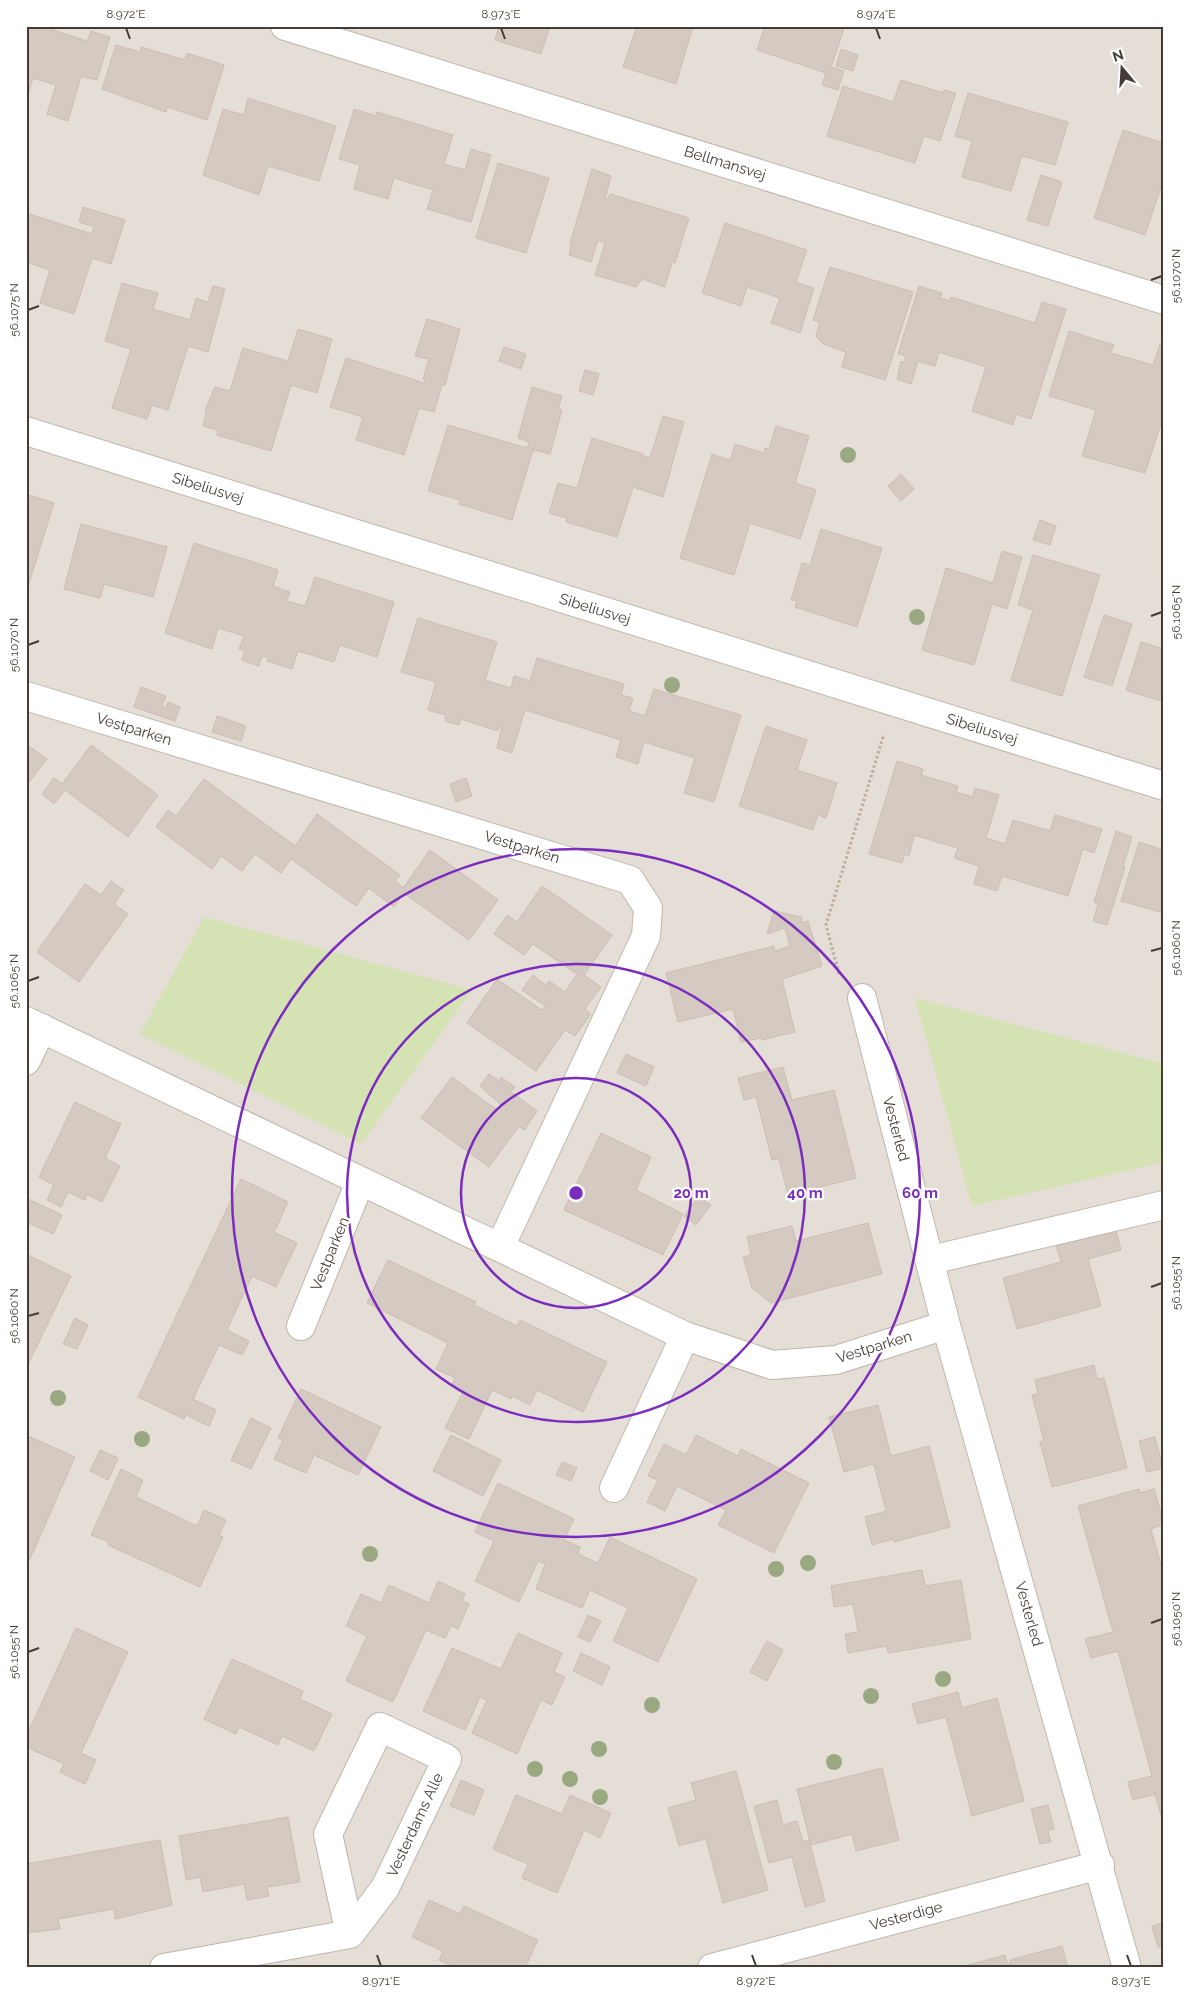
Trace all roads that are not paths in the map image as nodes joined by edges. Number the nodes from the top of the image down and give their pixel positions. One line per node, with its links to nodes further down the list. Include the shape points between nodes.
1 (286, 26): 2 (street, Bellmansvej)
2 (1164, 300)
3 (26, 431): 5 (street, Sibeliusvej)
4 (26, 696): 11 (street, Vestparken, via 630,880 648,908 646,936)
5 (1164, 786)
6 (862, 998): 12 (street, Vesterled)
7 (34, 1025): 8 (street, Vestparken); 9 (street, Vestparken)
8 (26, 1061)
9 (360, 1182): 11 (street, Vestparken); 14 (street, Vestparken)
10 (1164, 1205): 12 (street)
11 (500, 1247): 15 (street, Vestparken)
12 (931, 1260): 13 (street, Vesterled)
13 (946, 1324): 15 (street, Vestparken, via 836,1360 772,1365); 17 (street, Vesterled)
14 (301, 1326)
15 (685, 1336): 16 (street)
16 (614, 1488)
17 (1100, 1865): 20 (street, Vesterdige); 21 (street, Vesterled)
18 (350, 1934): 18 (street, Vesterdams Alle, via 386,1888 447,1759 380,1727 328,1834); 19 (street)
19 (164, 1968)
20 (712, 1968)
21 (1127, 1968)

